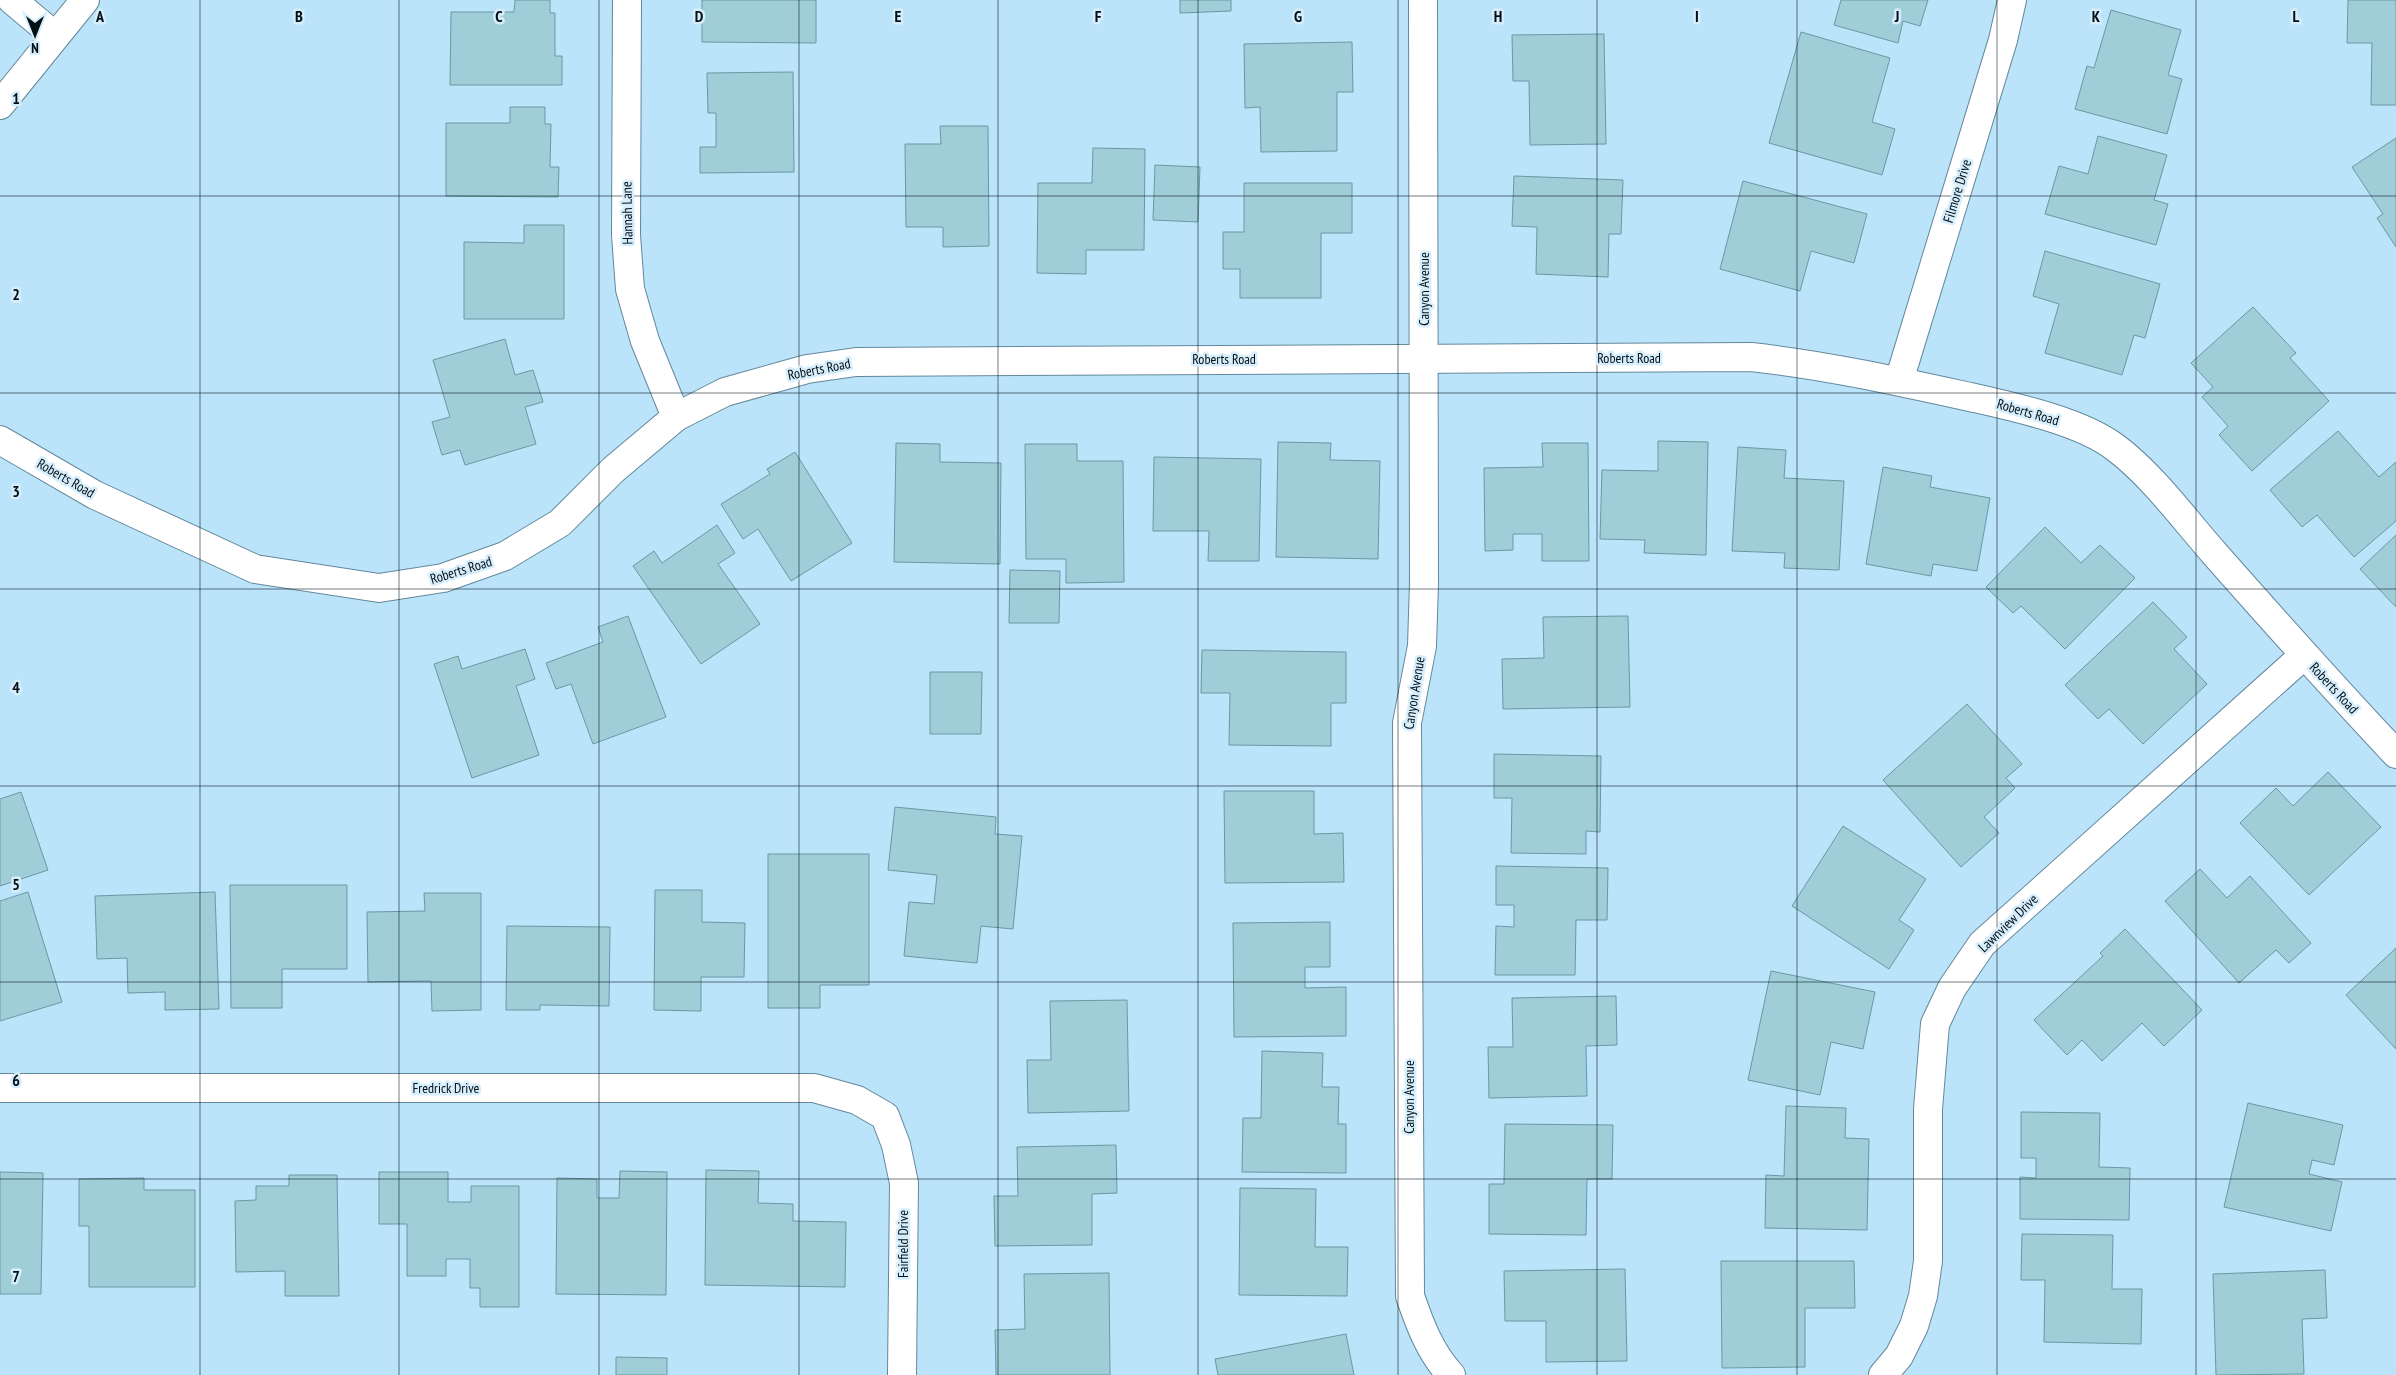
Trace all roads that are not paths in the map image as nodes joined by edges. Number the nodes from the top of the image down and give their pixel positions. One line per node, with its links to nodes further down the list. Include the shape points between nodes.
1 (12, 0): 6 (street)
2 (85, 0): 6 (street)
3 (627, 0): 10 (street, Hannah Lane, via 626,235 630,289 645,342)
4 (1423, 0): 8 (street, Canyon Avenue)
5 (2012, 0): 9 (street, Filmore Drive, via 2003,40)
6 (55, 36): 7 (street)
7 (0, 105)
8 (1424, 358): 9 (street, Roberts Road, via 1751,357); 10 (street, Roberts Road, via 856,362 807,369 725,392); 17 (street, Canyon Avenue, via 1422,646 1407,723 1410,1296 1423,1334)
9 (1899, 381): 12 (street, Roberts Road, via 2009,406 2072,425 2116,447 2147,477)
10 (676, 417): 11 (street, Roberts Road, via 614,470 560,523 505,556 443,578 379,588 255,569 95,495)
11 (0, 440)
12 (2304, 656): 13 (street, Roberts Road); 18 (street, Lawnview Drive, via 1982,944 1952,988 1935,1024 1928,1109 1928,1261 1923,1296 1914,1326 1899,1356)
13 (2396, 754)
14 (0, 1088): 15 (street, Fredrick Drive, via 814,1088 858,1100)
15 (885, 1116): 16 (street, Fairfield Drive, via 904,1183)
16 (902, 1375)
17 (1451, 1375)
18 (1883, 1375)

